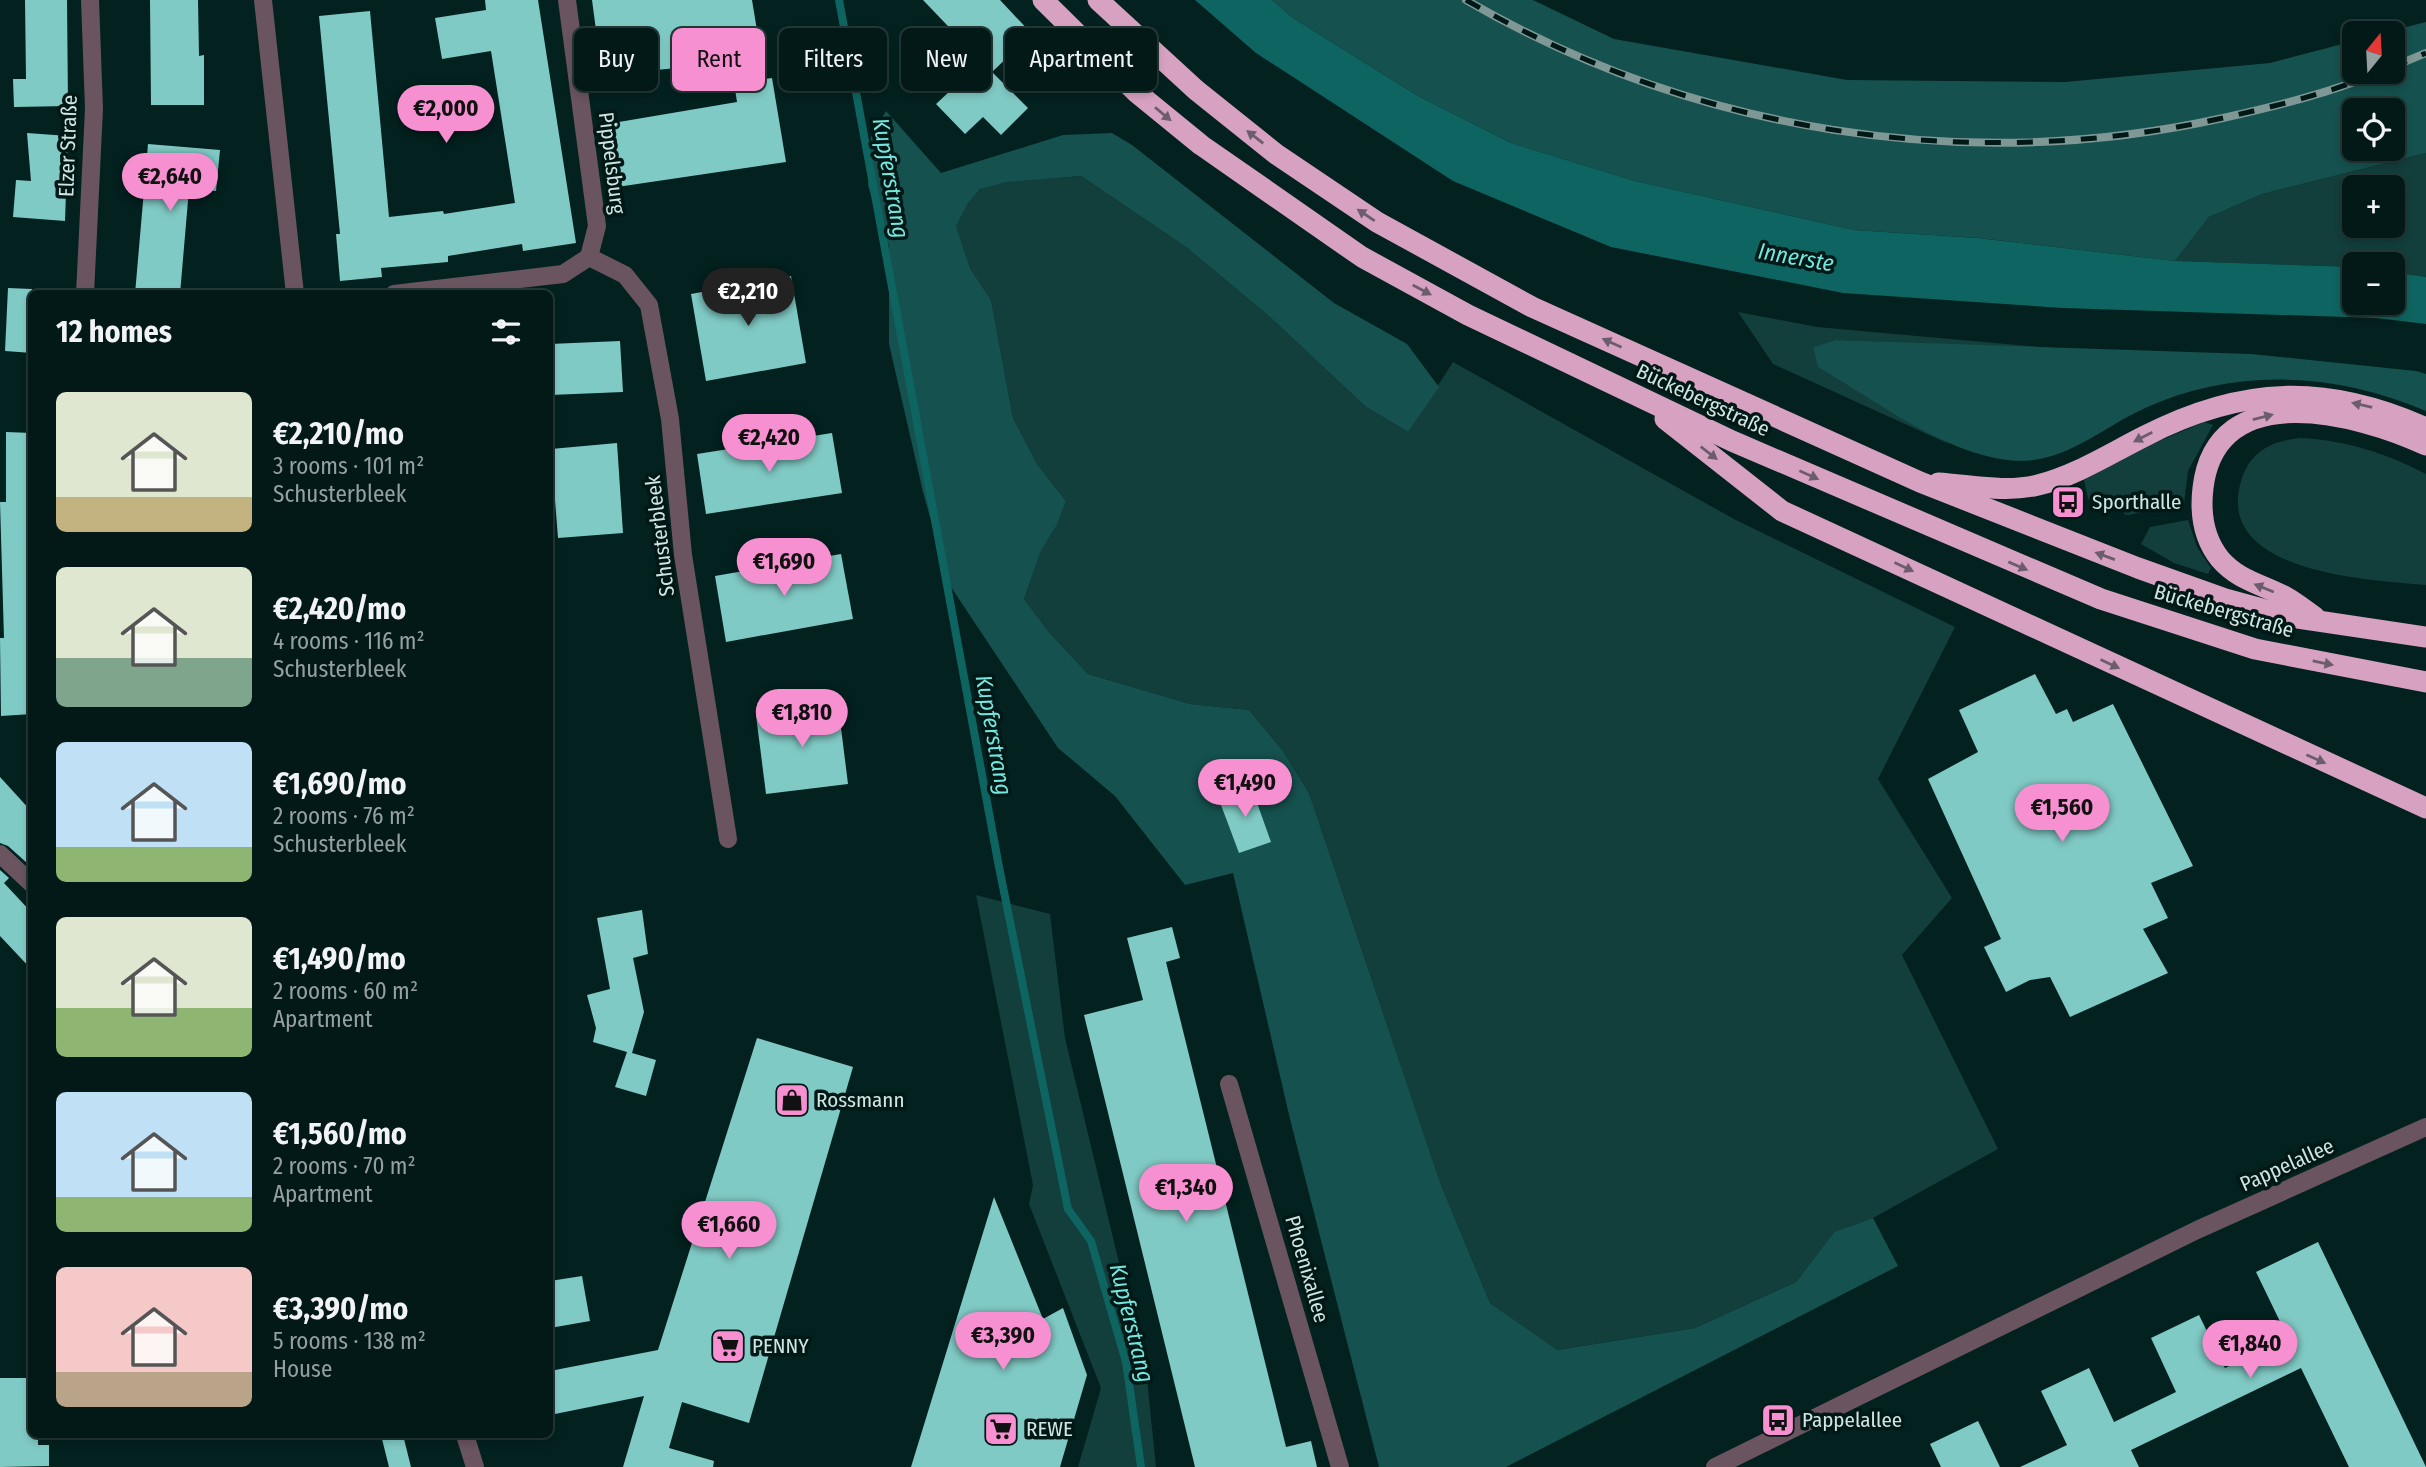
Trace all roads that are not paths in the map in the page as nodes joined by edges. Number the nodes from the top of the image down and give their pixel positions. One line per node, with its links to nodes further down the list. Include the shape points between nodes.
1 (90, 0): 7 (street, Elzer Straße, via 94,109)
2 (263, 0): 8 (street)
3 (567, 0): 6 (street, Pippelsburg, via 597,226)
4 (1043, 0): 10 (highway, Bückebergstraße, one-way to 10, via 1136,92 1201,145 1351,250 1468,315)
5 (1098, 0): 13 (highway, Bückebergstraße, one-way to 5, via 1532,307 1377,222 1239,124)
6 (589, 257): 9 (street, via 563,274); 18 (street, Schusterbleek, via 625,275 649,305 670,419 683,555)
7 (85, 290)
8 (295, 290)
9 (428, 290)
10 (1636, 396): 16 (highway, Bückebergstraße, one-way to 16, via 2101,599 2255,649); 17 (highway, one-way to 17, via 1782,511)
11 (2426, 428): 13 (highway, one-way to 13, via 2357,403 2270,395 2177,420 2042,484 2011,489)
12 (2426, 445): 14 (highway, one-way to 12, via 2284,596 2246,581 2219,558 2206,533 2202,511 2210,461 2239,426 2280,413 2357,420)
13 (1920, 482): 14 (highway, Bückebergstraße, one-way to 13, via 2169,580)
14 (2322, 623): 15 (highway, Bückebergstraße)
15 (2426, 637)
16 (2426, 682)
17 (2426, 808)
18 (728, 839)
19 (0, 854): 20 (street)
20 (28, 880)
21 (1229, 1084): 25 (street, Phoenixallee)
22 (2426, 1126): 26 (street, Pappelallee, via 2197,1230)
23 (466, 1438): 24 (street)
24 (475, 1467)
25 (1340, 1467)
26 (1715, 1467)

